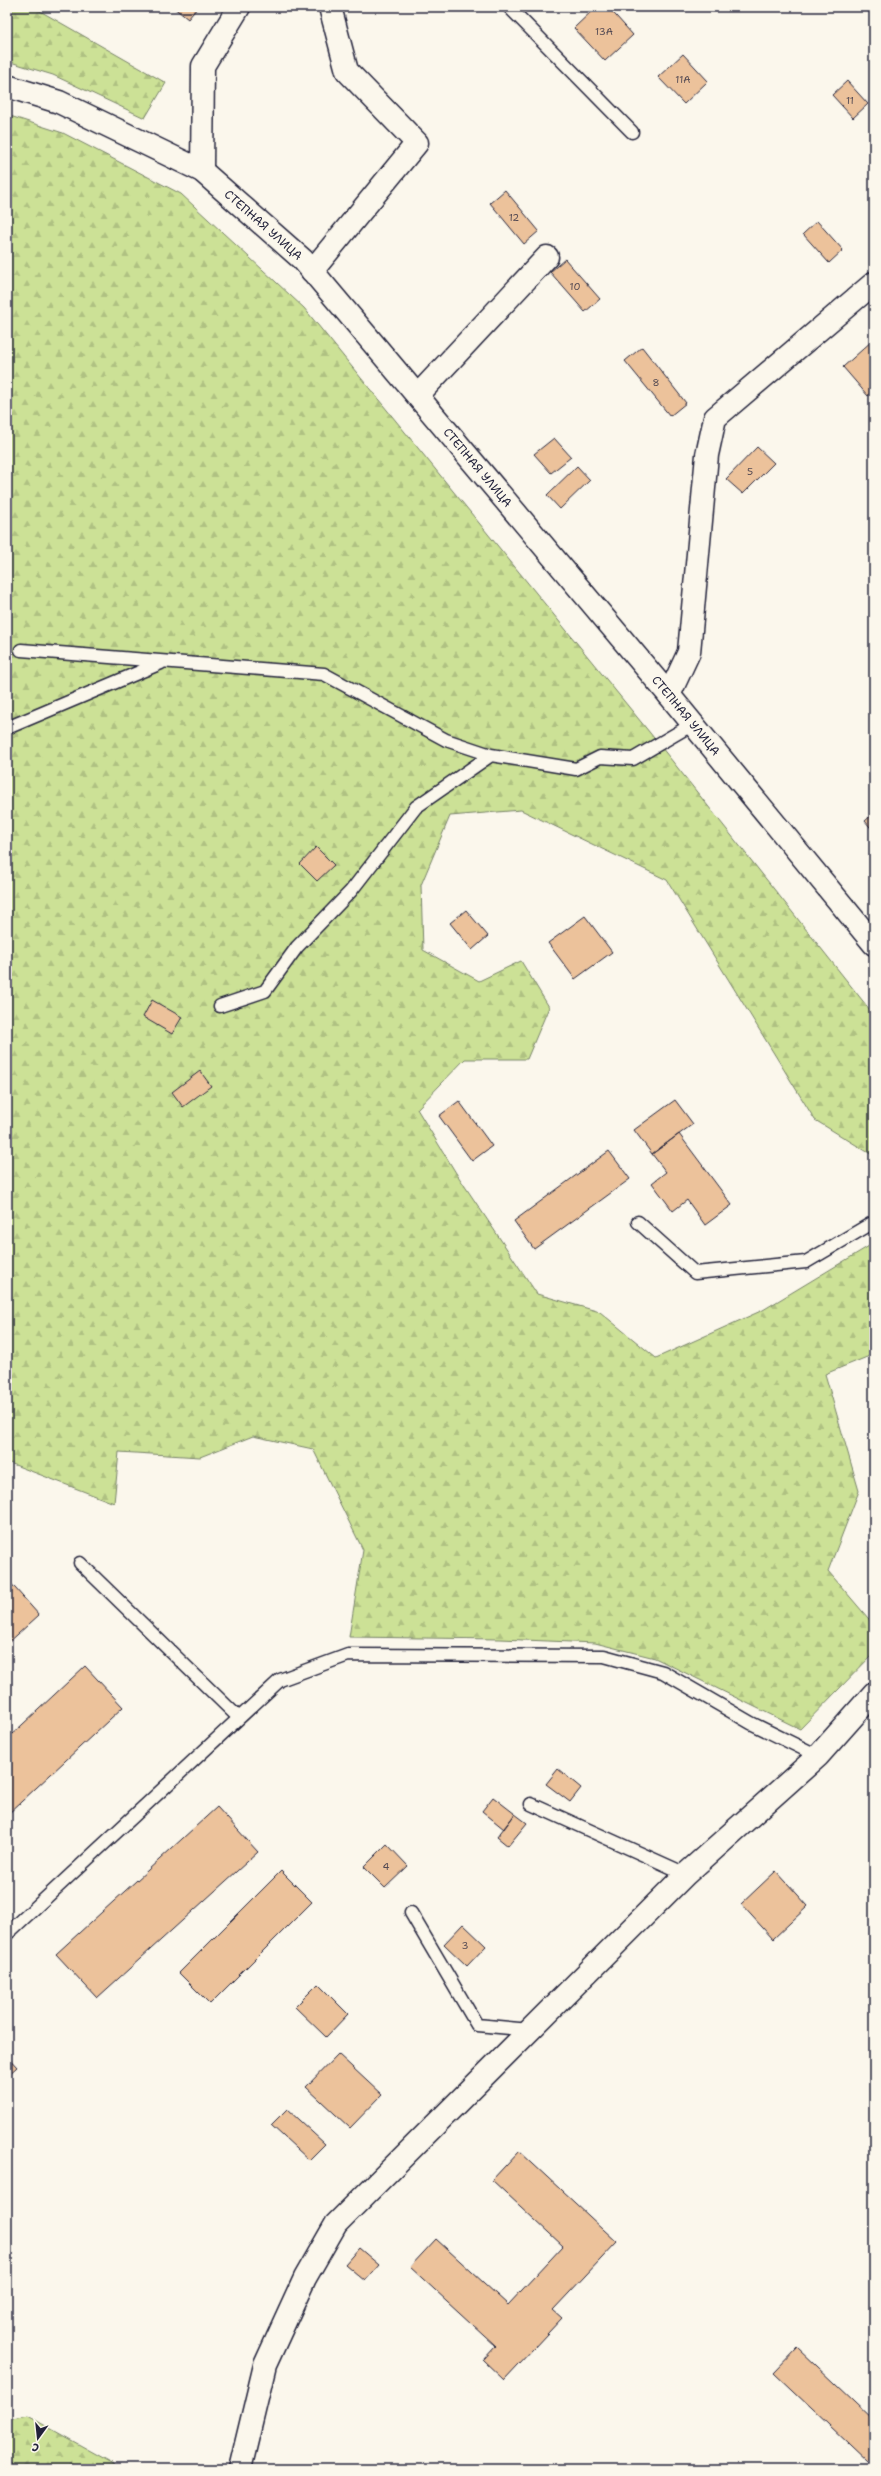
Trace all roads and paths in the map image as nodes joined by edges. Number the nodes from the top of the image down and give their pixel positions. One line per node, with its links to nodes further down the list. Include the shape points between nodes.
1 (239, 7): 6 (street, via 203,66)
2 (330, 7): 8 (street, via 347,70 417,143)
3 (509, 7): 5 (lane)
4 (7, 86): 6 (street, СТЕПНАЯ УЛИЦА, via 59,102)
5 (632, 132)
6 (202, 172): 8 (street, СТЕПНАЯ УЛИЦА)
7 (547, 257): 10 (street)
8 (312, 271): 10 (street, СТЕПНАЯ УЛИЦА)
9 (874, 283): 13 (street, via 715,418 707,456 689,652)
10 (418, 395): 13 (street, СТЕПНАЯ УЛИЦА)
11 (21, 650): 12 (lane)
12 (164, 661): 15 (lane); 16 (lane, via 324,674 446,740)
13 (669, 695): 14 (street, СТЕПНАЯ УЛИЦА)
14 (693, 724): 16 (lane, via 633,759 600,757 576,769); 17 (street, СТЕПНАЯ УЛИЦА)
15 (7, 728)
16 (491, 755): 18 (lane, via 416,807 350,891 297,947 265,991)
17 (874, 944)
18 (220, 1006)
19 (638, 1222): 20 (lane, via 695,1273 806,1262)
20 (874, 1222)
21 (80, 1563): 23 (lane)
22 (874, 1692): 24 (street)
23 (239, 1718): 24 (lane, via 280,1680 348,1655 604,1656 663,1672 751,1723); 28 (lane)
24 (818, 1756): 26 (street)
25 (531, 1804): 26 (lane)
26 (686, 1874): 29 (street)
27 (411, 1913): 29 (lane, via 477,2025)
28 (7, 1934)
29 (530, 2030): 30 (street, via 336,2224 304,2278 265,2365)
30 (240, 2469)

